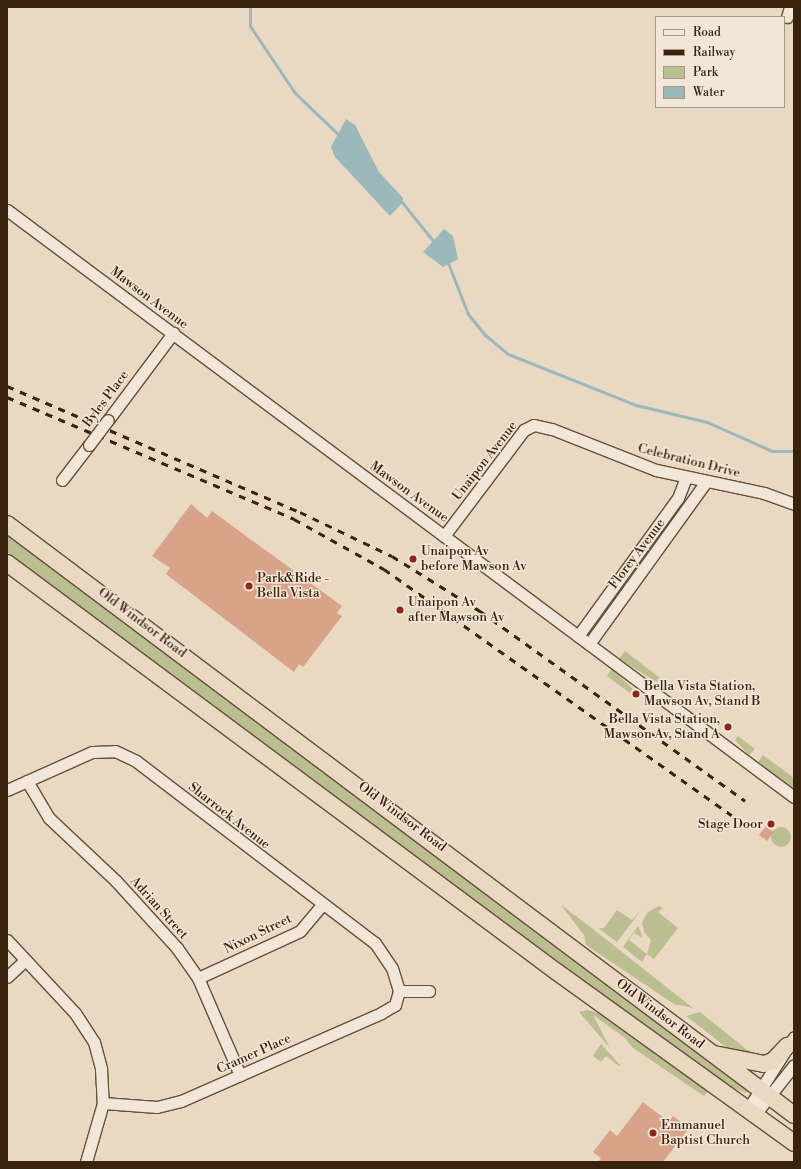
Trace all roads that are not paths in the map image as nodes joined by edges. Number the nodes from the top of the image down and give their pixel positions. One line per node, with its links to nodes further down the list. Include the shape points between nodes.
1 (7, 210): 2 (street, Mawson Avenue)
2 (173, 334): 5 (street, Byles Place, bridge); 9 (street, Mawson Avenue)
3 (534, 425): 4 (street, Celebration Drive, via 552,429 627,460); 9 (street, Unaipon Avenue, via 524,430)
4 (686, 477): 6 (street, Celebration Drive); 11 (street, Florey Avenue, via 678,498)
5 (62, 480)
6 (706, 482): 7 (street, Celebration Drive, via 764,493); 12 (street, Florey Avenue)
7 (794, 504)
8 (7, 524): 24 (highway, Old Windsor Road, via 329,762)
9 (444, 536): 11 (street, Mawson Avenue)
10 (7, 563): 29 (highway, Old Windsor Road, via 557,972)
11 (578, 636): 12 (street, Mawson Avenue)
12 (589, 644): 15 (street, Mawson Avenue)
13 (27, 781): 14 (street, Sharrock Avenue); 16 (street, Sharrock Avenue, via 92,752 116,751 136,761); 20 (street, Adrian Street, via 48,818 116,881 177,948)
14 (7, 790)
15 (794, 797)
16 (322, 905): 20 (street, Nixon Street, via 300,931); 21 (street, Sharrock Avenue, via 375,943 392,968)
17 (7, 940): 18 (street)
18 (25, 960): 19 (street); 28 (street, via 89,1033 102,1069)
19 (7, 977)
20 (198, 978): 26 (street, Adrian Street)
21 (399, 991): 22 (street); 26 (street, Cramer Place, via 395,1005 381,1013)
22 (429, 991)
23 (791, 1042): 24 (highway, via 773,1061 764,1064); 27 (street)
24 (712, 1054): 27 (highway, Old Windsor Road)
25 (794, 1065): 27 (street)
26 (240, 1075): 28 (street, Cramer Place, via 181,1101 156,1107)
27 (765, 1094): 29 (street); 30 (highway, Old Windsor Road)
28 (103, 1103): 32 (street)
29 (752, 1111): 31 (highway, Old Windsor Road)
30 (794, 1115)
31 (794, 1142)
32 (86, 1162)

